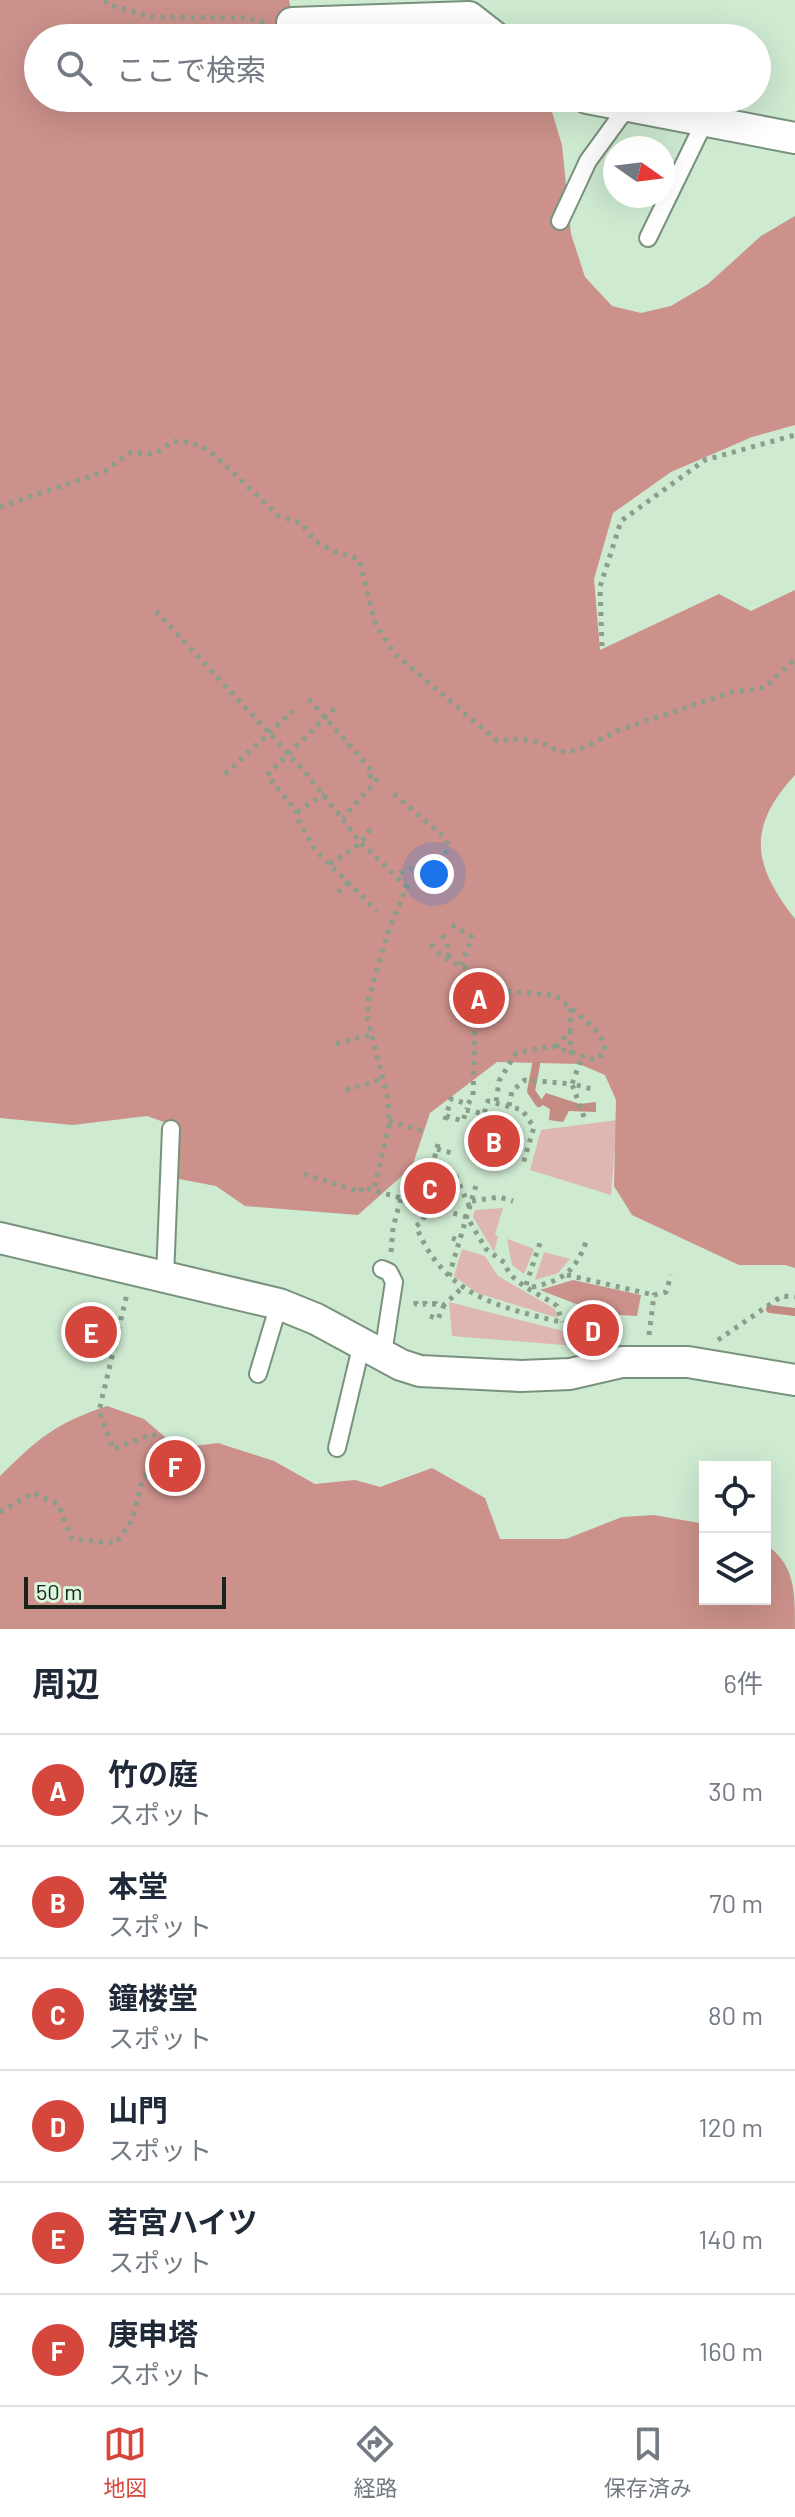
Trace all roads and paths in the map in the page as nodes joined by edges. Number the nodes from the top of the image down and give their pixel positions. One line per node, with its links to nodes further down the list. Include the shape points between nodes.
1 (105, 0): 2 (path, via 151,17)
2 (292, 23): 3 (street, via 469,17)
3 (478, 24)
4 (624, 112): 9 (lane, via 588,161)
5 (658, 112): 6 (street)
6 (709, 122): 7 (street); 8 (lane); 10 (lane)
7 (795, 138)
8 (668, 218)
9 (560, 221)
10 (648, 238)
11 (795, 435): 14 (path, via 705,460 621,521 600,587)
12 (0, 507): 15 (path, via 105,471 129,453 155,454 173,441 210,451 279,516 301,523 315,541 333,551 359,559 375,623 394,653 497,741 528,740 559,752 578,750 619,730 732,692 764,688)
13 (156, 611): 20 (path)
14 (602, 646)
15 (795, 659)
16 (309, 699): 19 (path)
17 (334, 709): 19 (path)
18 (293, 711): 20 (path)
19 (326, 718): 21 (path); 26 (path, via 372,771 370,776 378,778)
20 (268, 733): 21 (path); 22 (path)
21 (288, 754): 23 (path); 25 (path, via 267,775)
22 (225, 774)
23 (324, 794): 25 (path); 26 (path)
24 (394, 794): 30 (path, via 448,844 445,855)
25 (297, 812): 29 (path, via 315,850)
26 (342, 819): 28 (path)
27 (373, 825): 28 (path)
28 (361, 843): 29 (path); 30 (path)
29 (330, 864): 31 (path)
30 (395, 875): 42 (path, via 407,892 389,929 369,997)
31 (348, 883): 32 (path); 33 (path)
32 (338, 892)
33 (377, 911)
34 (452, 925): 38 (path, via 472,937)
35 (442, 935): 37 (path, via 450,950)
36 (431, 944): 37 (path)
37 (447, 961): 38 (path)
38 (461, 965): 39 (path, via 493,981)
39 (500, 991): 40 (path, via 555,995); 56 (path, via 475,1022 475,1087)
40 (571, 1006): 41 (path); 46 (path, via 605,1044 595,1060)
41 (570, 1030): 44 (path); 45 (path)
42 (369, 1035): 43 (path); 48 (path)
43 (336, 1044)
44 (556, 1047): 45 (path); 50 (path, via 516,1053)
45 (571, 1054): 46 (path)
46 (582, 1057): 49 (path)
47 (390, 1075): 48 (path)
48 (381, 1076): 52 (path); 58 (path)
49 (572, 1084): 51 (path); 53 (path, via 525,1080); 57 (path)
50 (498, 1088): 53 (path); 54 (path)
51 (592, 1089)
52 (346, 1090)
53 (512, 1091): 55 (path)
54 (496, 1102): 55 (path); 56 (path, via 488,1101 484,1114)
55 (509, 1106): 62 (path, via 522,1110 534,1127)
56 (467, 1107): 56 (path, via 463,1121 446,1118 451,1099)
57 (584, 1117)
58 (389, 1121): 60 (path); 66 (path)
59 (171, 1129): 83 (lane)
60 (427, 1132)
61 (452, 1153): 63 (path, via 438,1146 432,1168)
62 (523, 1164)
63 (449, 1172): 69 (path); 71 (path)
64 (304, 1174): 66 (path, via 361,1192 362,1187)
65 (477, 1182): 69 (path)
66 (374, 1190): 67 (path)
67 (401, 1198): 70 (path); 79 (path)
68 (513, 1201): 69 (path, via 499,1197)
69 (471, 1204): 72 (path)
70 (427, 1206): 71 (path); 82 (path, via 416,1226 429,1254)
71 (438, 1209): 72 (path)
72 (467, 1217): 75 (path); 84 (path, via 486,1249)
73 (0, 1238): 78 (street)
74 (452, 1238): 75 (path)
75 (460, 1241): 82 (path)
76 (540, 1243): 84 (path)
77 (590, 1243): 80 (path)
78 (133, 1269): 83 (street); 100 (path, via 99,1411 113,1449 152,1434 178,1448 143,1478 132,1520 116,1543 72,1539 58,1504 33,1493)
79 (386, 1270): 95 (lane, via 394,1282 394,1318)
80 (567, 1275): 84 (path, via 558,1282); 86 (path)
81 (671, 1275): 86 (path, via 666,1292)
82 (449, 1276): 85 (path)
83 (165, 1277): 89 (street)
84 (528, 1286): 92 (path, via 557,1306)
85 (462, 1288): 90 (path); 92 (path, via 488,1303)
86 (654, 1295): 94 (path)
87 (795, 1297): 96 (path, via 782,1296)
88 (416, 1301): 90 (path)
89 (279, 1304): 95 (street); 97 (lane)
90 (444, 1305): 91 (path, via 438,1319)
91 (430, 1316)
92 (562, 1322): 93 (path)
93 (586, 1328)
94 (645, 1344)
95 (373, 1349): 96 (street, via 420,1371 521,1376 570,1374 622,1362); 99 (lane)
96 (688, 1362): 98 (street)
97 (258, 1374)
98 (795, 1380)
99 (337, 1448)
100 (0, 1512)

